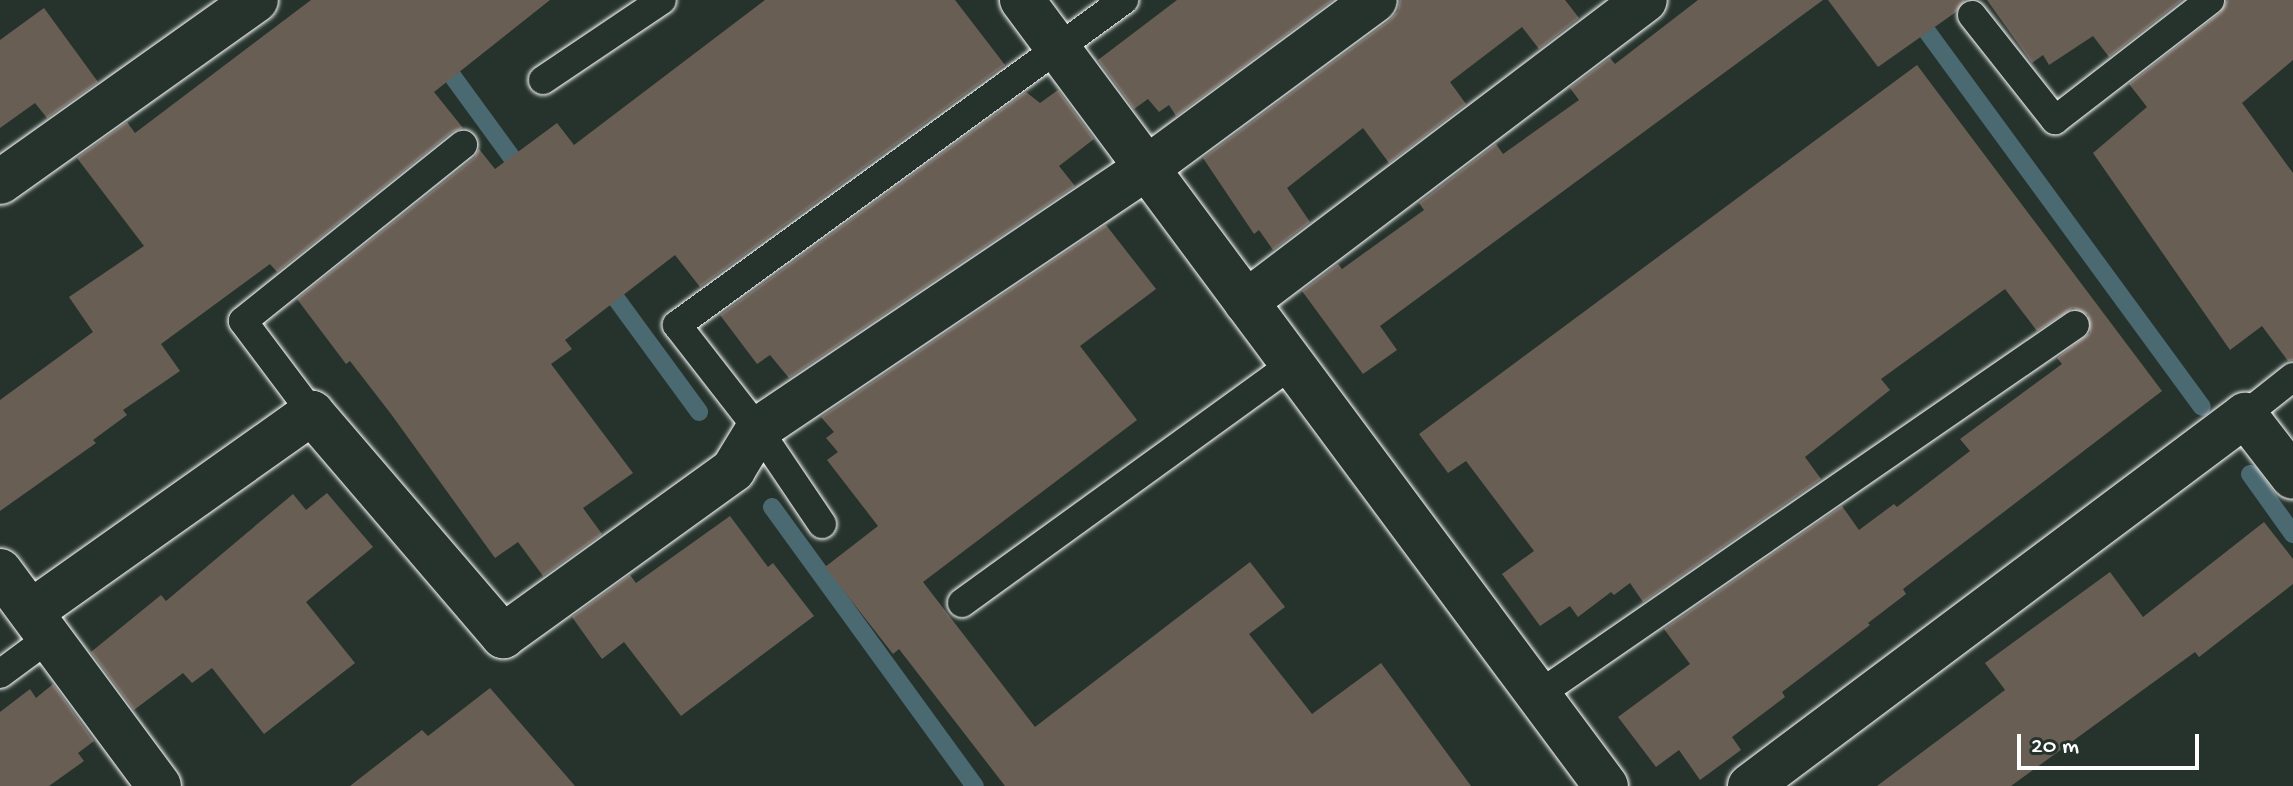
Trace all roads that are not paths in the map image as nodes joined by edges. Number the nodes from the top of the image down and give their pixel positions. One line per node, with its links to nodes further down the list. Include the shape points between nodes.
1 (256, 0): 13 (street)
2 (662, 0): 10 (lane)
3 (1022, 0): 9 (street)
4 (1124, 0): 9 (lane)
5 (1375, 0): 12 (street)
6 (1645, 0): 14 (street)
7 (2210, 0): 8 (lane, via 2055,120)
8 (1972, 15)
9 (1059, 50): 12 (street); 20 (lane, via 677,325)
10 (543, 80)
11 (463, 145): 18 (lane, via 243,321)
12 (1147, 168): 14 (street); 20 (street)
13 (0, 182)
14 (1246, 302): 16 (street)
15 (2075, 325): 27 (lane)
16 (1292, 364): 24 (lane); 27 (street)
17 (2293, 377): 19 (lane)
18 (312, 413): 20 (street, via 503,636 733,470); 25 (street)
19 (2245, 415): 21 (street); 30 (street)
20 (758, 429): 22 (lane)
21 (2293, 477)
22 (822, 524)
23 (0, 571): 25 (street)
24 (962, 603)
25 (41, 624): 26 (lane); 28 (street)
26 (0, 674)
27 (1538, 695): 29 (street)
28 (159, 786)
29 (1606, 786)
30 (1750, 786)

